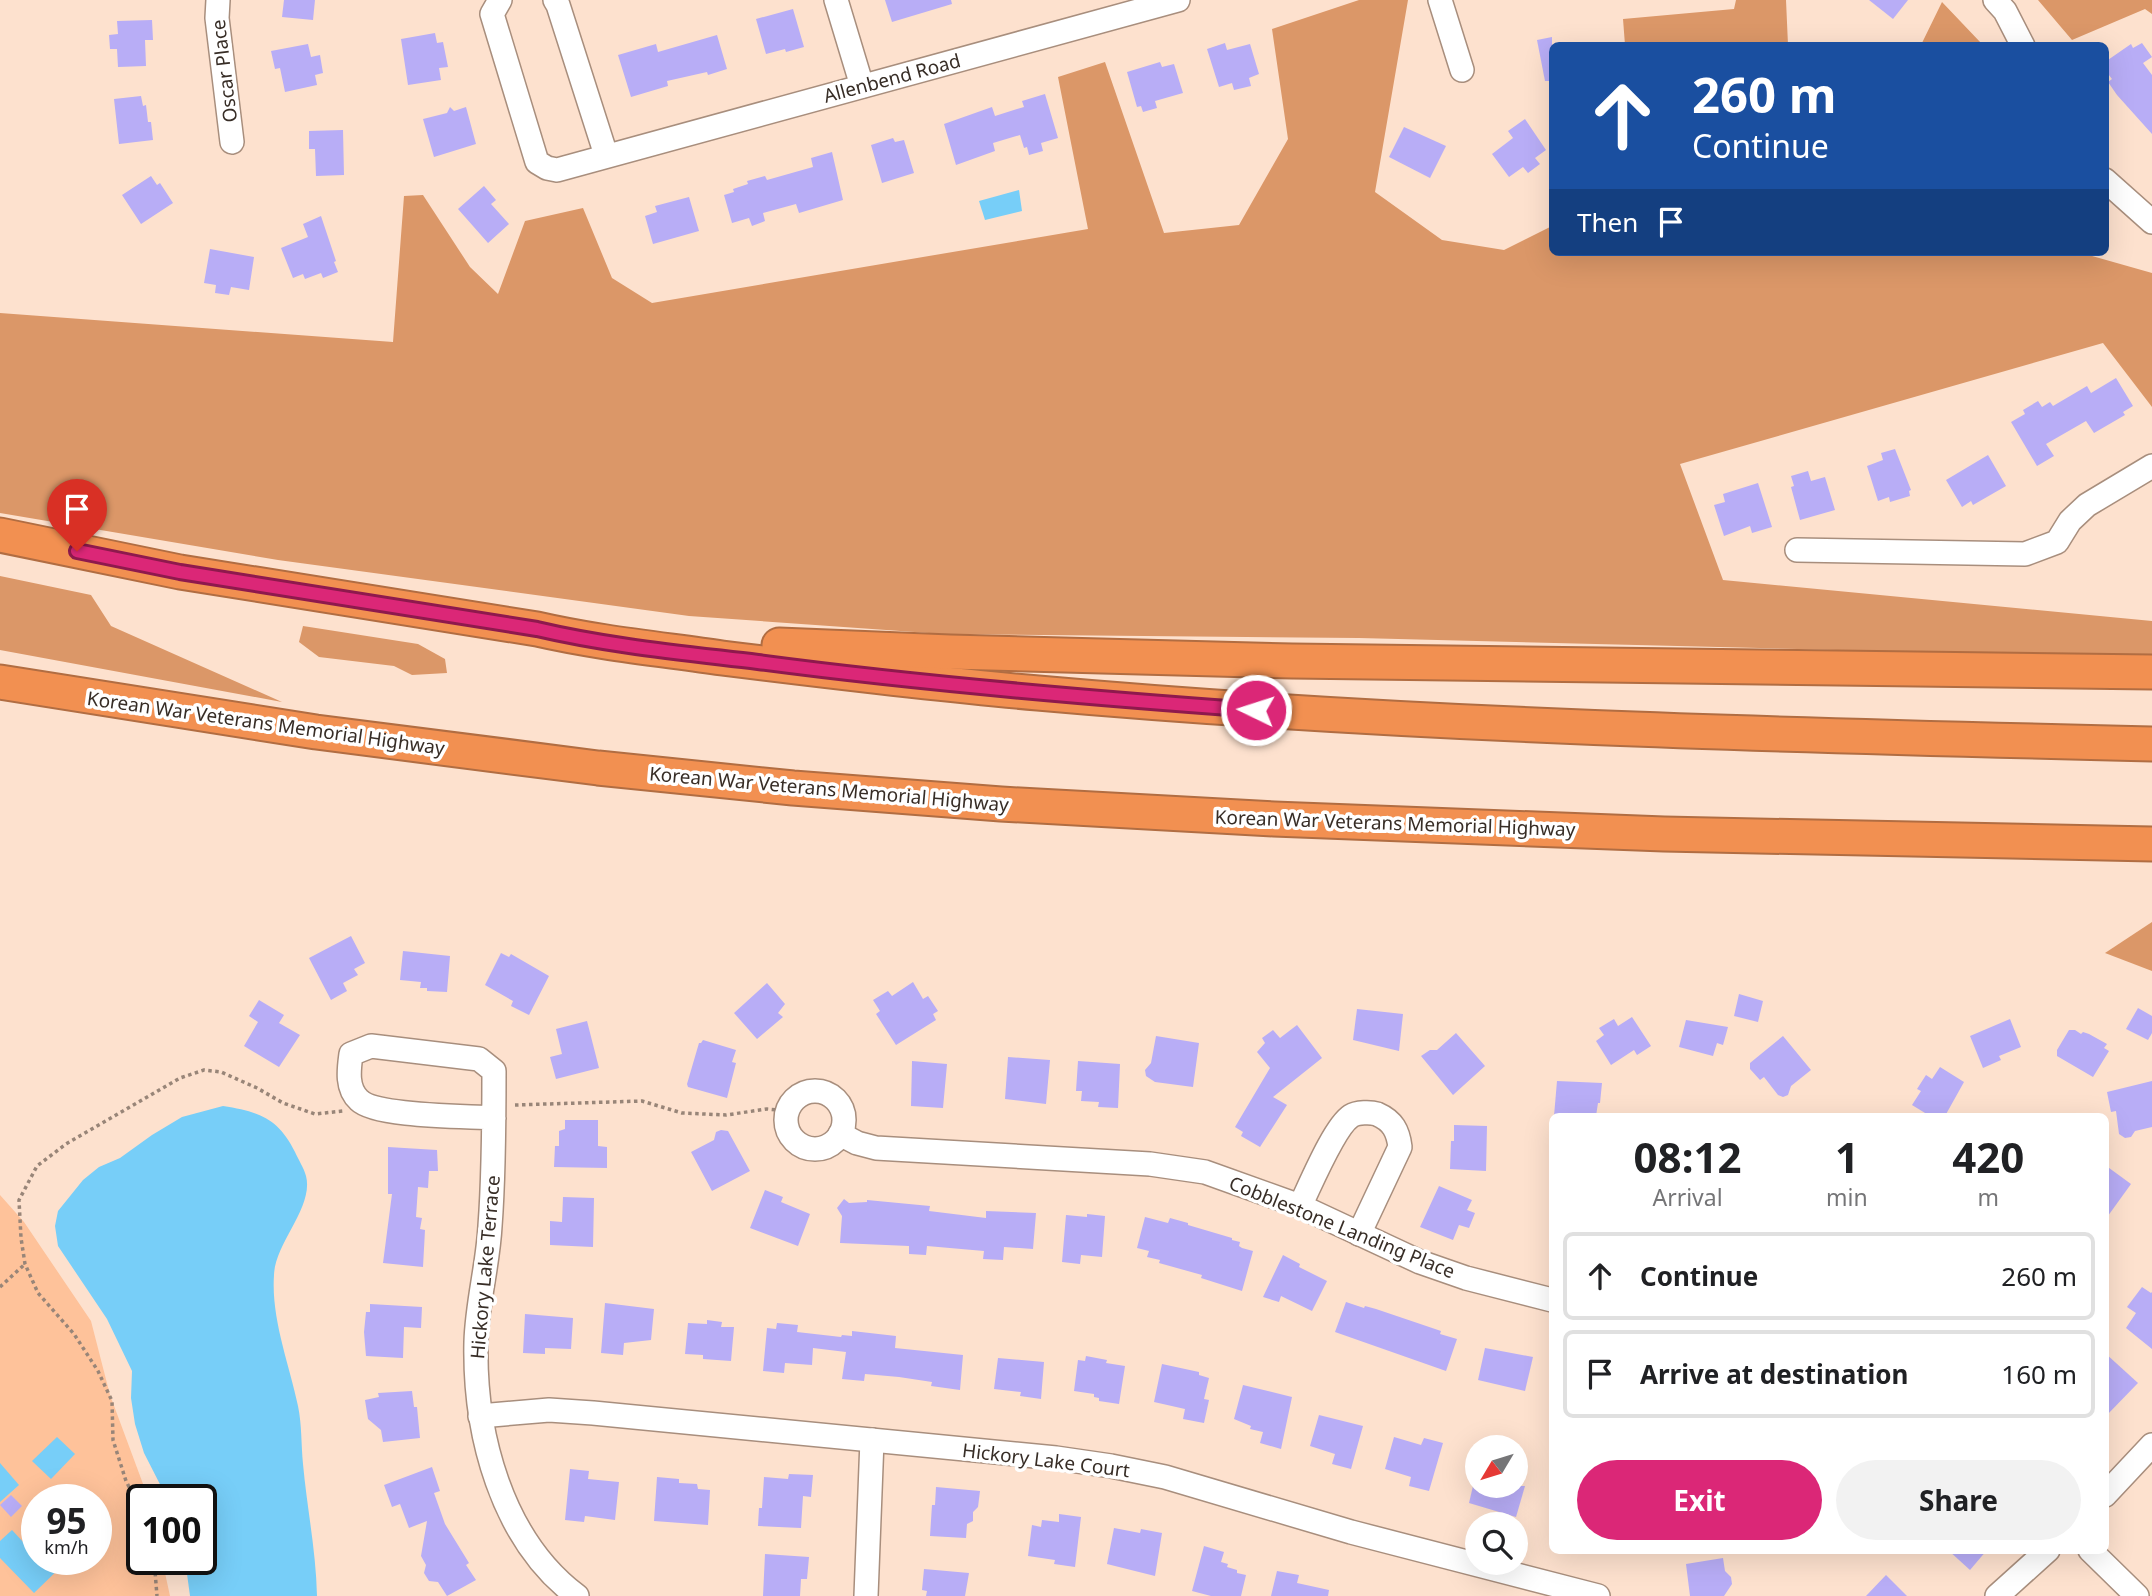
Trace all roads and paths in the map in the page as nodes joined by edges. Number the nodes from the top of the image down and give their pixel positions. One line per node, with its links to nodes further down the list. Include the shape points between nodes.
1 (218, 0): 12 (street, Oscar Place)
2 (500, 0): 13 (street, Allenbend Road, via 492,13 537,162 557,170)
3 (555, 0): 13 (street)
4 (836, 0): 11 (street)
5 (1178, 0): 8 (street, Allenbend Road)
6 (1440, 0): 10 (street)
7 (1995, 0): 9 (street)
8 (1120, 8): 11 (street, Allenbend Road)
9 (2022, 42)
10 (1462, 71)
11 (862, 86): 13 (street, Allenbend Road)
12 (232, 142)
13 (606, 155)
14 (2109, 184): 15 (street)
15 (2152, 222)
16 (2152, 466): 18 (street, via 2087,505 2057,542 2025,554)
17 (0, 535): 19 (highway, via 180,572)
18 (1797, 550)
19 (537, 629): 20 (highway, via 587,626 799,646 1292,662); 22 (highway, via 588,641 814,670 1191,706 1646,731)
20 (2152, 672)
21 (0, 682): 23 (highway, Korean War Veterans Memorial Highway, via 316,732 598,768 1001,804 1664,834)
22 (2152, 744)
23 (2151, 844)
24 (359, 1100): 26 (street, via 381,1111); 26 (street, Hickory Lake Terrace, via 347,1077 351,1054 371,1045 479,1059 494,1071); 30 (path, via 341,1112 315,1114 221,1072 204,1070 180,1078 66,1144 37,1166 19,1200)
25 (787, 1111): 26 (path, via 682,1113 642,1101); 27 (street, via 788,1130 808,1148 826,1146); 27 (street, via 799,1096 826,1093 840,1107)
26 (494, 1112): 33 (street, Hickory Lake Terrace, via 490,1230 476,1339)
27 (840, 1134): 28 (street, Cobblestone Landing Place, via 876,1148 1150,1164 1205,1172)
28 (1300, 1206): 29 (street, Cobblestone Landing Place); 29 (street, via 1340,1126 1353,1115 1373,1112 1388,1119 1399,1133 1400,1147)
29 (1359, 1234): 32 (street, Cobblestone Landing Place, via 1466,1278)
30 (25, 1264): 31 (path); 36 (path, via 38,1293 74,1334 98,1371 112,1401 113,1440)
31 (0, 1287)
32 (1549, 1299)
33 (480, 1416): 34 (street, Hickory Lake Court, via 550,1410); 42 (street, Hickory Lake Terrace, via 502,1493 521,1530 540,1561)
34 (872, 1440): 43 (street); 44 (street, Hickory Lake Court, via 1056,1458 1165,1477 1351,1532)
35 (2152, 1445): 37 (street)
36 (128, 1484)
37 (2109, 1492)
38 (2044, 1554): 45 (street)
39 (2094, 1554): 46 (street)
40 (156, 1575): 41 (path)
41 (158, 1596)
42 (577, 1596)
43 (866, 1596)
44 (1598, 1596)
45 (1997, 1596)
46 (2137, 1596)

